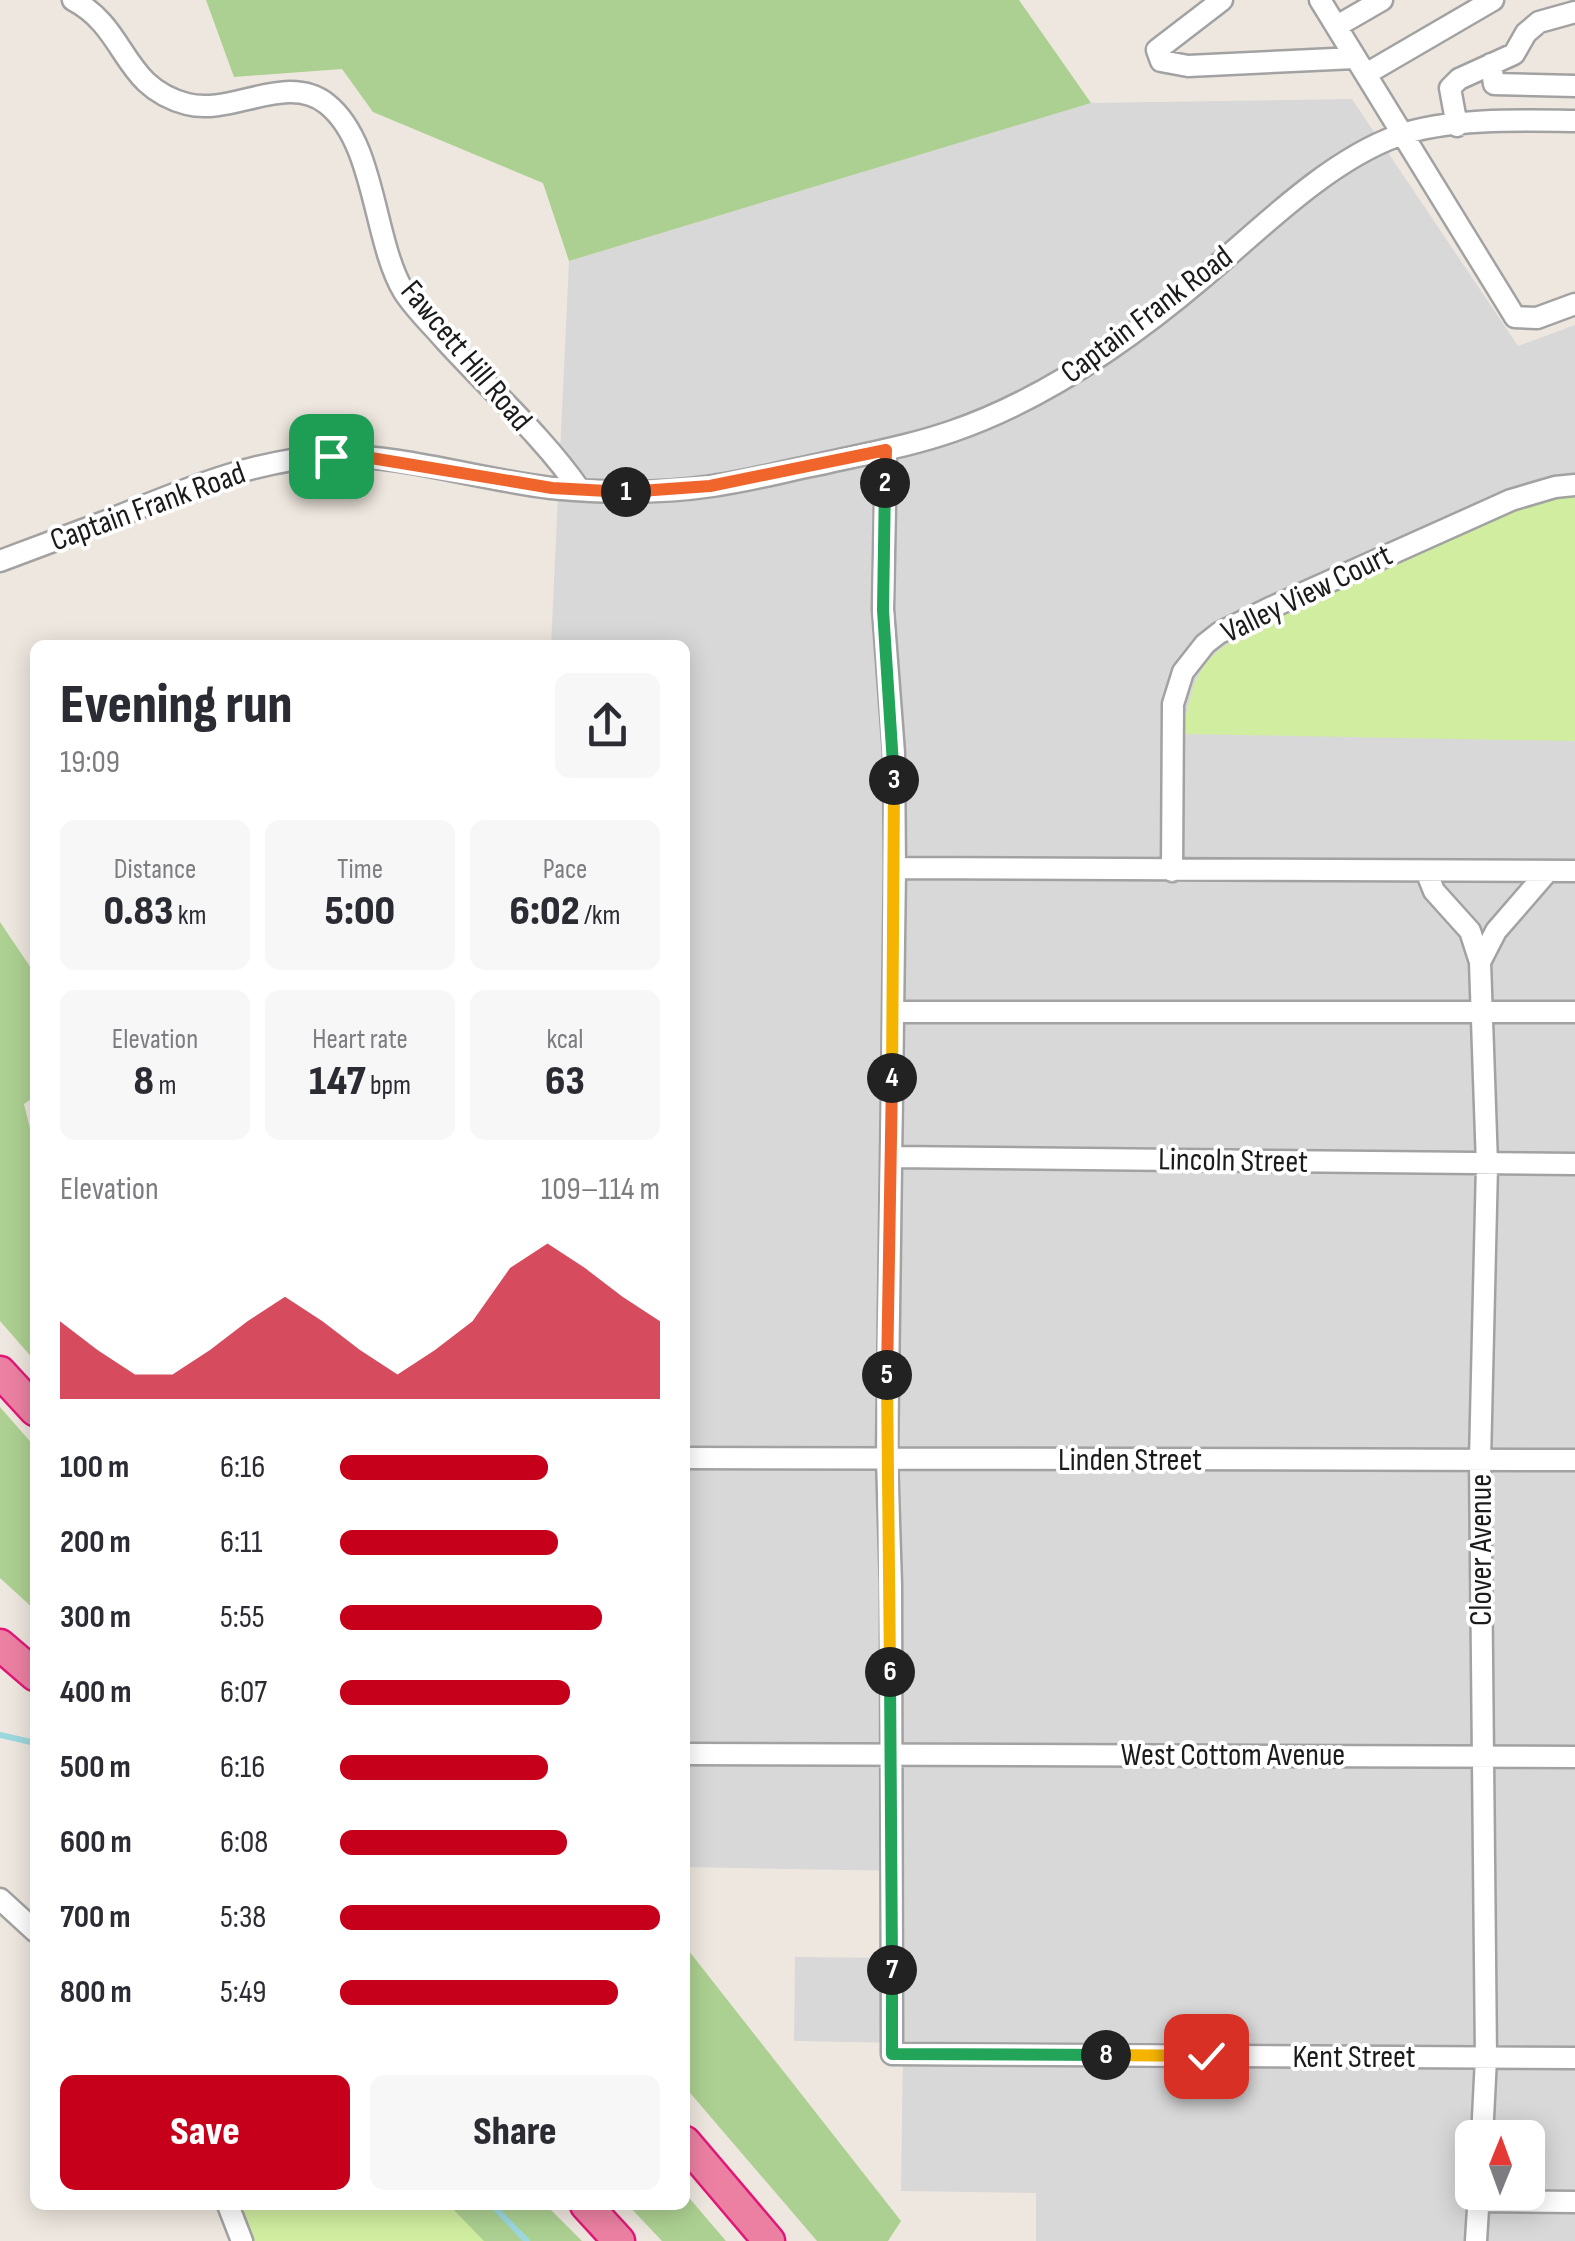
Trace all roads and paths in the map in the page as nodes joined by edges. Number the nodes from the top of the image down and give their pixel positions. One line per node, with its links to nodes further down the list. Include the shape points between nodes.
1 (73, 0): 17 (street, Fawcett Hill Road, via 103,20 137,76 169,98 196,106 302,94 338,114 362,161 402,289)
2 (1222, 0): 9 (street, via 1157,50 1160,61)
3 (1320, 0): 7 (street)
4 (1382, 0): 7 (street)
5 (1493, 0): 9 (street)
6 (1575, 12): 8 (street, via 1539,22 1514,54)
7 (1337, 26): 9 (street)
8 (1491, 64): 10 (street, via 1494,84); 12 (street, via 1450,88)
9 (1361, 66): 13 (street)
10 (1575, 86)
11 (1575, 120): 12 (street, Captain Frank Road)
12 (1457, 126): 13 (street, Captain Frank Road)
13 (1402, 134): 14 (street, via 1515,317 1538,318); 15 (street, Captain Frank Road, via 1340,166 1161,311 1050,386 982,420)
14 (1575, 304)
15 (886, 450): 17 (street, Captain Frank Road, via 710,486); 19 (street, via 883,610)
16 (1573, 478): 20 (street, Valley View Court, via 1270,608 1205,644 1183,672 1173,704)
17 (580, 490): 18 (street, Captain Frank Road, via 365,457 298,459 181,491)
18 (0, 561)
19 (895, 868): 20 (street); 25 (street)
20 (1172, 871): 23 (street)
21 (1548, 871): 22 (street); 23 (street); 24 (street, via 1496,931)
22 (1575, 871)
23 (1426, 872): 24 (street, via 1470,931)
24 (1480, 962): 26 (street, Clover Avenue)
25 (894, 1012): 26 (street); 28 (street)
26 (1480, 1012): 27 (street); 30 (street, Clover Avenue)
27 (1575, 1012)
28 (891, 1157): 30 (street, Lincoln Street); 34 (street)
29 (1575, 1164): 30 (street, Lincoln Street)
30 (1487, 1165): 35 (street, Clover Avenue)
31 (0, 1372): 32 (highway)
32 (30, 1405)
33 (690, 1458): 34 (street, Linden Street)
34 (887, 1459): 35 (street, Linden Street); 40 (street)
35 (1480, 1460): 36 (street, Linden Street); 41 (street, Clover Avenue)
36 (1575, 1460)
37 (0, 1645): 38 (highway)
38 (30, 1670)
39 (690, 1754): 40 (street, West Cottom Avenue)
40 (891, 1754): 41 (street, West Cottom Avenue); 45 (street, Kent Street, via 892,2054)
41 (1481, 1756): 42 (street, West Cottom Avenue); 45 (street, Clover Avenue)
42 (1575, 1757)
43 (0, 1899): 44 (street)
44 (30, 1927)
45 (1486, 2058): 46 (street, Kent Street); 47 (street, Clover Avenue)
46 (1575, 2058)
47 (1483, 2120)
48 (690, 2148): 56 (highway)
49 (1545, 2200): 50 (street)
50 (1575, 2202)
51 (230, 2210): 54 (street)
52 (591, 2210): 55 (highway)
53 (1477, 2210): 57 (street)
54 (242, 2241)
55 (619, 2241)
56 (769, 2241)
57 (1476, 2241)

